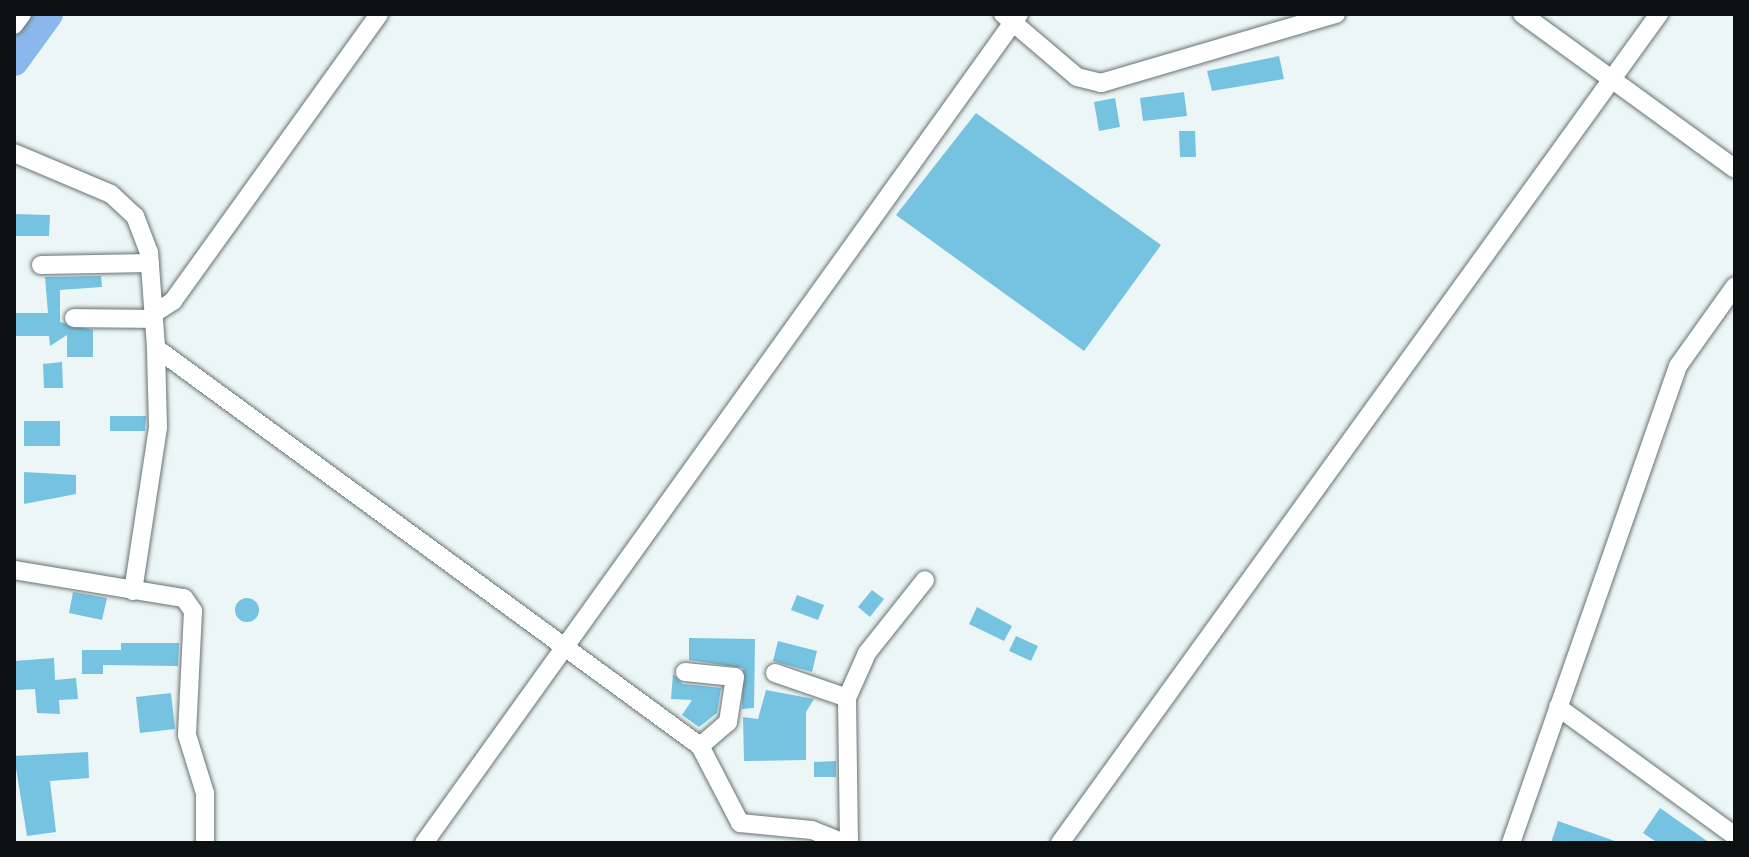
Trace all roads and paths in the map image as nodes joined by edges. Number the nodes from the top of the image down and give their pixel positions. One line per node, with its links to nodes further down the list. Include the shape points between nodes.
1 (22, 14): 7 (street)
2 (379, 14): 14 (street, via 173,301)
3 (1336, 14): 6 (street, via 1101,83 1077,77)
4 (1522, 14): 8 (street)
5 (1659, 14): 8 (street)
6 (1012, 17): 20 (street)
7 (14, 25)
8 (1612, 79): 10 (street); 30 (street)
9 (14, 153): 11 (street, via 126,203 143,229)
10 (1735, 169)
11 (150, 263): 12 (street); 14 (street)
12 (41, 265)
13 (1735, 286): 24 (street, via 1678,366)
14 (153, 317): 15 (street); 16 (street)
15 (74, 318)
16 (156, 348): 19 (street, via 157,444); 20 (street)
17 (14, 570): 19 (street)
18 (925, 580): 23 (street, via 867,653)
19 (133, 591): 27 (street, via 184,598 193,611 187,735 205,793)
20 (566, 643): 25 (street); 28 (street)
21 (685, 672): 25 (street, via 735,677 728,722)
22 (775, 673): 23 (street)
23 (847, 698): 29 (street)
24 (1558, 707): 26 (street); 31 (street)
25 (700, 746): 29 (street, via 740,823 812,830)
26 (1731, 826)
27 (205, 843)
28 (424, 843)
29 (847, 843)
30 (1060, 843)
31 (1511, 843)

